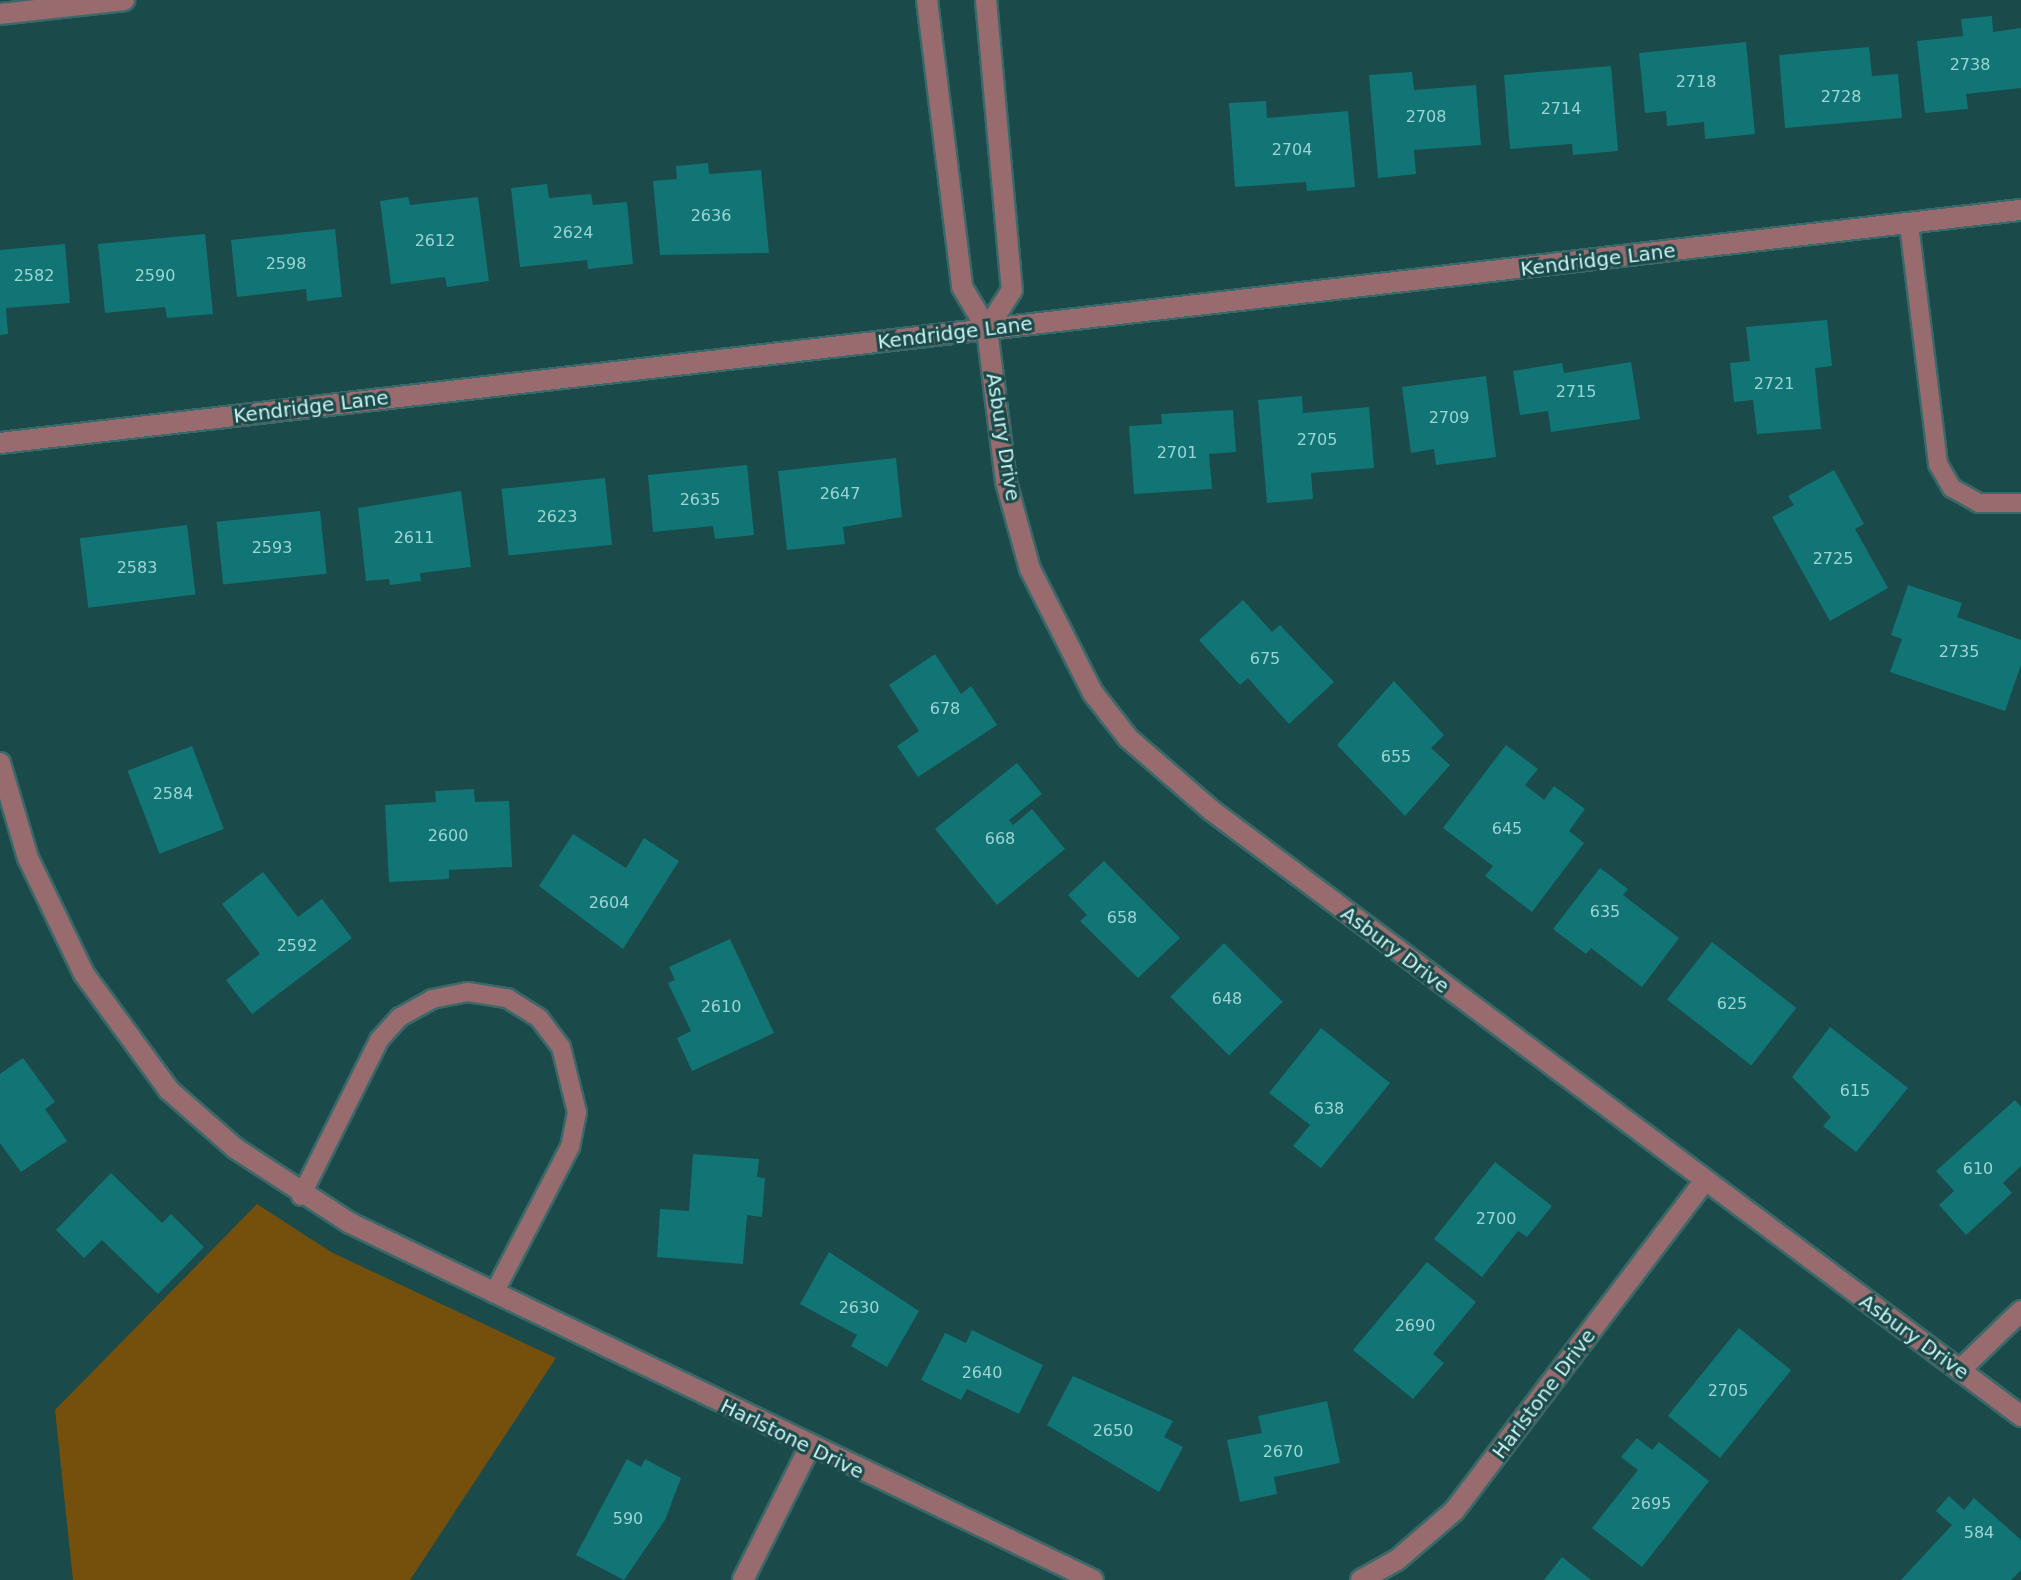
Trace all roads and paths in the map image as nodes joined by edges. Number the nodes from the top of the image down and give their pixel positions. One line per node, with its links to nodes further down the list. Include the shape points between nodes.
1 (124, 0): 4 (street)
2 (927, 0): 7 (street, Asbury Drive, via 962,287)
3 (986, 0): 7 (street, via 1012,290)
4 (0, 14)
5 (2021, 210): 6 (street, Kendridge Lane)
6 (1909, 224): 7 (street, Kendridge Lane); 9 (lane, via 1938,464 1952,488 1979,503)
7 (987, 329): 8 (street, Kendridge Lane); 11 (street, Asbury Drive, via 1006,482 1030,569 1093,693 1128,738 1211,810)
8 (0, 443)
9 (2021, 503)
10 (0, 763): 12 (street, Harlstone Drive, via 52,914 111,1014 169,1090)
11 (1703, 1183): 15 (street, Asbury Drive); 20 (street, Harlstone Drive, via 1454,1511 1397,1560)
12 (301, 1196): 13 (street, Harlstone Drive); 13 (lane, via 379,1040 400,1017 432,999 468,992 507,998 539,1018 561,1047 577,1112 570,1147)
13 (494, 1293): 17 (street, Harlstone Drive)
14 (2021, 1311): 15 (street)
15 (1960, 1370): 16 (street, Asbury Drive)
16 (2021, 1416)
17 (809, 1448): 18 (street); 19 (street, Harlstone Drive)
18 (743, 1580)
19 (1093, 1580)
20 (1361, 1580)

